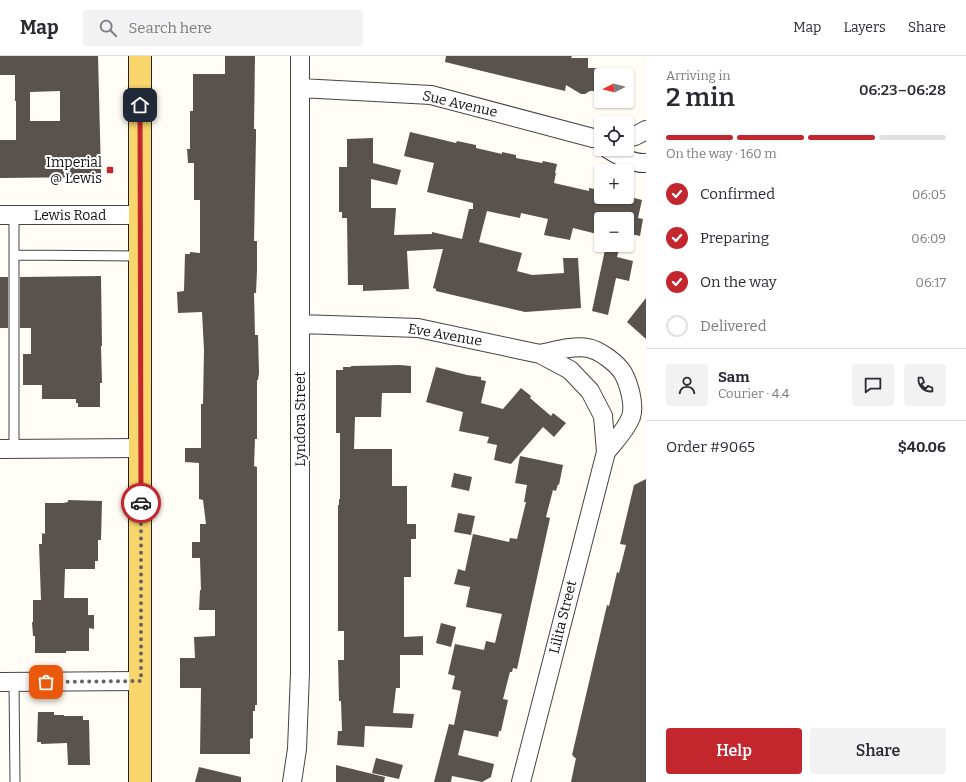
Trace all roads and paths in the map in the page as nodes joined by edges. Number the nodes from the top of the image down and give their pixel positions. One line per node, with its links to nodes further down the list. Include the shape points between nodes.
1 (140, 56): 10 (main road)
2 (300, 56): 3 (street, Lyndora Street)
3 (300, 88): 6 (street, Sue Avenue, via 431,95); 13 (street, Lyndora Street)
4 (646, 130): 5 (street)
5 (634, 136)
6 (594, 140)
7 (620, 156): 8 (street, via 639,164)
8 (646, 163)
9 (7, 215): 10 (street, Lewis Road); 11 (lane)
10 (140, 216): 12 (main road)
11 (14, 255): 12 (lane); 18 (lane)
12 (140, 256): 17 (main road)
13 (300, 324): 14 (street, Eve Avenue, via 418,328); 24 (street, Lyndora Street, via 300,673 297,749)
14 (540, 354): 15 (street, Eve Avenue, via 570,348 588,348 606,356); 16 (street, Eve Avenue, via 570,370)
15 (622, 372): 19 (street, Lilita Street, via 632,398 631,416 622,433)
16 (590, 391): 19 (street, Lilita Street, via 603,416)
17 (141, 448): 18 (street); 20 (main road)
18 (7, 449)
19 (606, 452): 25 (street, Lilita Street)
20 (141, 681): 21 (street); 23 (main road)
21 (7, 682): 22 (lane)
22 (15, 782)
23 (140, 782)
24 (292, 782)
25 (521, 782)

